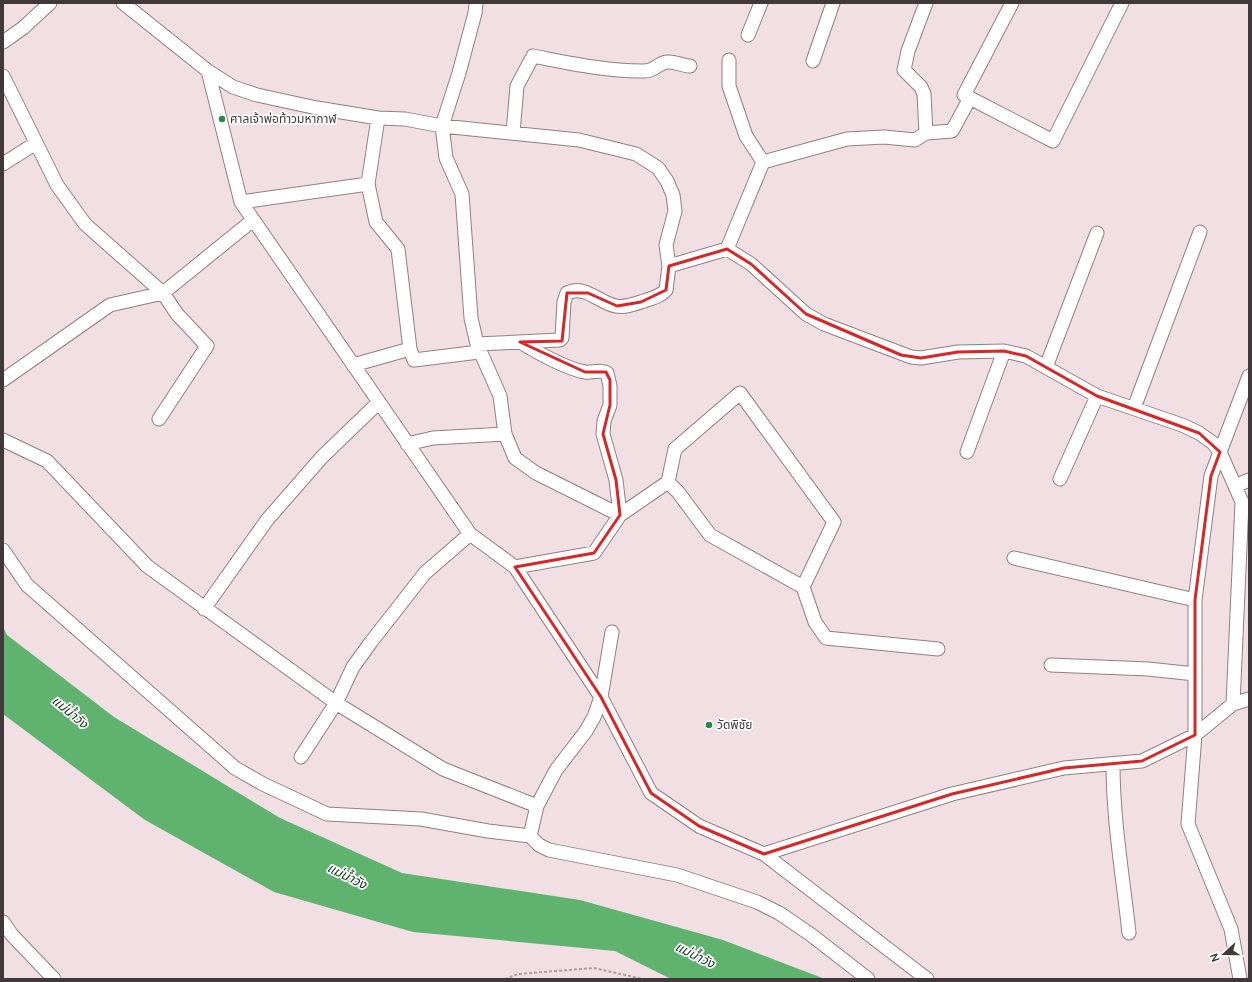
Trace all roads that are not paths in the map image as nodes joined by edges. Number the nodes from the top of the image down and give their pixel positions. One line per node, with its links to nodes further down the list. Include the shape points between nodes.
1 (50, 3): 10 (street)
2 (476, 3): 18 (street, via 459,73)
3 (761, 3): 9 (street)
4 (834, 3): 12 (street)
5 (926, 3): 20 (street, via 908,51 904,70 921,87 924,94)
6 (1012, 3): 16 (street, via 964,95)
7 (1122, 3): 16 (street, via 1053,141)
8 (127, 5): 14 (street)
9 (748, 35)
10 (3, 42)
11 (729, 60): 22 (street, via 729,86 746,136)
12 (813, 60)
13 (690, 66): 19 (street, via 666,62 653,70 636,71 533,56 517,86)
14 (208, 71): 17 (street, via 233,87 257,95); 25 (street)
15 (3, 76): 21 (street)
16 (970, 98): 20 (street, via 952,131)
17 (378, 118): 18 (street, via 405,118); 24 (street)
18 (442, 126): 19 (street); 33 (street, via 446,158 462,194 471,318)
19 (513, 133): 30 (street, via 579,140 636,154 658,168 673,195 675,211 666,245)
20 (926, 133): 22 (street, via 915,140 847,139)
21 (36, 143): 23 (street); 31 (street, via 57,185 85,224)
22 (763, 162): 29 (street)
23 (3, 164)
24 (368, 184): 25 (street); 34 (street, via 376,222 398,249)
25 (241, 202): 26 (street)
26 (253, 220): 31 (street); 36 (street)
27 (1200, 232): 42 (street)
28 (1097, 234): 37 (street)
29 (727, 249): 30 (street); 35 (street, via 751,264 806,314 824,324 901,355 921,358 958,352)
30 (669, 266): 32 (street, via 666,290 641,302 617,306 588,293 567,293 561,339)
31 (162, 293): 39 (street, via 110,304); 43 (street, via 176,314 208,346)
32 (520, 342): 33 (street); 54 (street, via 553,360 585,372 607,373 610,405 604,421 603,434 616,480)
33 (478, 348): 34 (street, via 414,360); 44 (street, via 500,396)
34 (410, 349): 36 (street)
35 (1004, 351): 37 (street, via 1026,356); 47 (street)
36 (354, 365): 41 (street)
37 (1046, 367): 40 (street)
38 (1249, 376): 48 (street)
39 (3, 380)
40 (1097, 396): 42 (street); 49 (street)
41 (378, 402): 46 (street); 61 (street, via 322,457 267,520)
42 (1134, 408): 48 (street, via 1199,433)
43 (159, 419)
44 (505, 434): 46 (street, via 445,437); 54 (street, via 515,458 536,473)
45 (3, 440): 61 (street, via 47,461 146,566)
46 (407, 444): 55 (street)
47 (967, 452)
48 (1220, 452): 52 (street); 60 (street, via 1211,476)
49 (1060, 479)
50 (1249, 480): 52 (street)
51 (668, 482): 54 (street); 59 (street, via 710,535); 59 (street, via 674,449 740,393 834,522)
52 (1235, 486): 53 (street)
53 (1245, 505): 69 (street)
54 (620, 514): 58 (street, via 594,553)
55 (470, 534): 58 (street); 68 (street, via 425,573 353,667)
56 (3, 550): 74 (street, via 27,585 235,768 262,784 327,814 421,819)
57 (1014, 558): 60 (street)
58 (515, 567): 66 (street)
59 (803, 587): 63 (street, via 815,622 826,638)
60 (1195, 600): 65 (street)
61 (204, 609): 68 (street)
62 (612, 632): 66 (street)
63 (938, 648)
64 (1051, 665): 65 (street, via 1148,669)
65 (1195, 674): 70 (street)
66 (601, 697): 73 (street, via 591,724 556,770); 75 (street, via 651,793 699,826)
67 (1249, 699): 69 (street)
68 (336, 703): 71 (street); 73 (street, via 443,770)
69 (1233, 704): 70 (street)
70 (1195, 735): 72 (street, via 1142,761); 81 (street, via 1188,824 1231,930)
71 (300, 757)
72 (1113, 764): 75 (street, via 1064,768 952,794); 77 (street, via 1114,816)
73 (537, 806): 74 (street)
74 (530, 836): 79 (street, via 549,850 677,874 757,902 810,934)
75 (764, 854): 80 (street)
76 (3, 922): 78 (street)
77 (1129, 933)
78 (54, 979)
79 (868, 979)
80 (927, 979)
81 (1240, 979)

